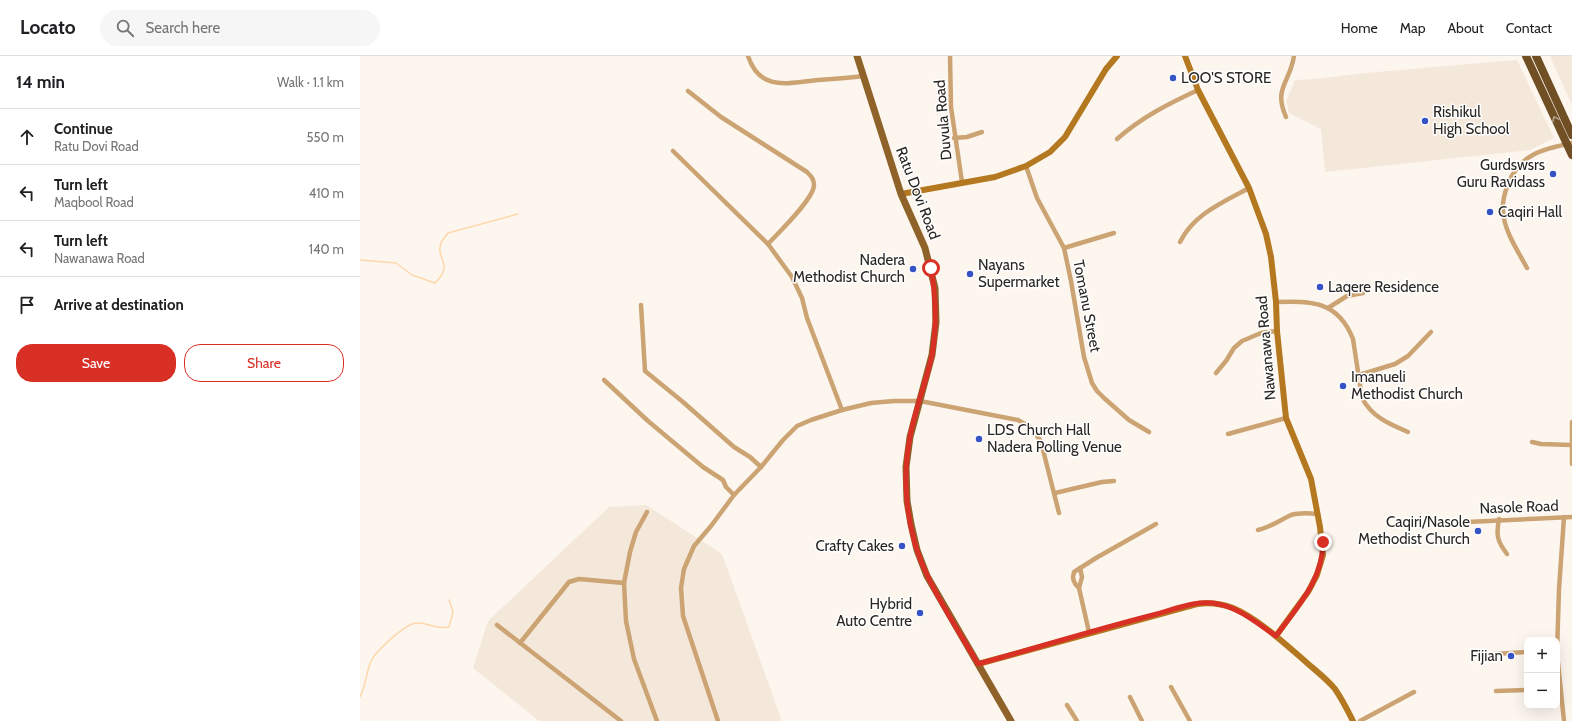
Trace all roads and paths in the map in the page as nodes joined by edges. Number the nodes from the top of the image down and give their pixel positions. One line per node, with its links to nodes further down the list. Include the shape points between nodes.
1 (748, 56): 9 (street, via 756,72 766,80 776,83 794,84)
2 (857, 56): 9 (main road, Ratu Dovi Road)
3 (950, 56): 15 (street, Duvula Road, via 950,107)
4 (1117, 56): 20 (street, via 1065,137 1050,152)
5 (1185, 56): 10 (street, Nawanawa Road)
6 (1294, 56): 12 (street, via 1280,100)
7 (1526, 56): 17 (highway, one-way to 7)
8 (1536, 56): 14 (highway)
9 (864, 76): 23 (main road, Ratu Dovi Road)
10 (1198, 90): 16 (street, via 1160,108); 22 (street, Nawanawa Road)
11 (688, 91): 26 (street, via 721,117 807,172 813,179 814,186 808,200)
12 (1286, 117)
13 (982, 132): 15 (street)
14 (1572, 135)
15 (954, 138): 21 (street, Duvula Road)
16 (1117, 138)
17 (1569, 144): 19 (highway); 28 (street, via 1541,151 1518,165 1506,190 1503,211 1506,224)
18 (673, 151): 26 (street)
19 (1572, 155)
20 (1026, 166): 21 (street, via 995,177); 27 (street, Tomanu Street, via 1037,198)
21 (962, 182): 23 (street)
22 (1249, 188): 25 (street, via 1200,216 1184,232); 30 (street, Nawanawa Road, via 1266,234)
23 (901, 194): 38 (main road, Ratu Dovi Road, via 925,248 935,288 936,322 932,355)
24 (1114, 233): 27 (street)
25 (1180, 242)
26 (768, 244): 39 (street, via 792,277 802,298 807,318)
27 (1064, 248): 42 (street, Tomanu Street, via 1084,357 1092,383 1097,391 1129,420)
28 (1527, 268)
29 (1363, 293): 32 (street, via 1347,296)
30 (1276, 302): 32 (street, via 1311,302); 33 (street, Nawanawa Road)
31 (641, 305): 48 (street, via 645,371)
32 (1328, 308): 36 (street, via 1338,314 1350,330 1354,339)
33 (1277, 331): 35 (street, via 1261,333 1242,341); 40 (street, Nawanawa Road)
34 (1431, 332): 36 (street, via 1408,356 1395,364)
35 (1216, 373)
36 (1359, 375): 43 (street, via 1362,398 1371,412)
37 (604, 380): 51 (street, via 648,421 703,467 723,480)
38 (920, 401): 39 (street, via 871,403); 50 (street, via 1010,417 1027,424 1041,442); 72 (main road, Ratu Dovi Road, via 910,437 906,467 910,524 927,576)
39 (842, 410): 48 (street, via 797,426)
40 (1286, 418): 44 (street); 54 (street, Nawanawa Road, via 1311,479)
41 (1572, 422): 46 (street)
42 (1149, 432)
43 (1408, 432)
44 (1228, 434)
45 (1532, 442): 46 (street)
46 (1571, 445): 47 (street)
47 (1572, 464)
48 (761, 467): 51 (street)
49 (1114, 481): 50 (street)
50 (1054, 493): 53 (street)
51 (734, 495): 82 (street, via 694,546 684,569 681,588 683,616)
52 (648, 512): 63 (street, via 636,532)
53 (1059, 513)
54 (1318, 514): 60 (street, via 1292,515); 67 (street, Nawanawa Road, via 1323,555 1317,575 1308,592)
55 (1564, 517): 56 (street, Nasole Road); 57 (street, Nasole Road); 68 (street)
56 (1572, 517)
57 (1499, 519): 58 (street, Nasole Road); 61 (street, via 1498,541)
58 (1467, 522)
59 (1156, 524): 62 (street)
60 (1258, 530)
61 (1507, 554)
62 (1080, 568): 64 (street, via 1082,577); 64 (street, via 1073,574)
63 (624, 583): 69 (street, via 579,579 569,582); 81 (street, via 626,621 634,659)
64 (1078, 588): 66 (street)
65 (497, 625): 69 (street)
66 (1089, 632): 67 (street, via 1208,602 1234,609); 72 (street)
67 (1276, 636): 87 (street, via 1335,690)
68 (1558, 637)
69 (520, 643): 80 (street)
70 (1524, 652): 71 (street)
71 (1478, 655)
72 (978, 664): 83 (main road, Ratu Dovi Road)
73 (1171, 687): 86 (street)
74 (1524, 690): 75 (street)
75 (1496, 691)
76 (1414, 692): 88 (street)
77 (1130, 697): 85 (street)
78 (1560, 700): 89 (street)
79 (1067, 706): 84 (street)
80 (621, 721)
81 (657, 721)
82 (718, 721)
83 (1010, 721)
84 (1077, 721)
85 (1142, 721)
86 (1190, 721)
87 (1353, 721)
88 (1360, 721)
89 (1564, 721)

